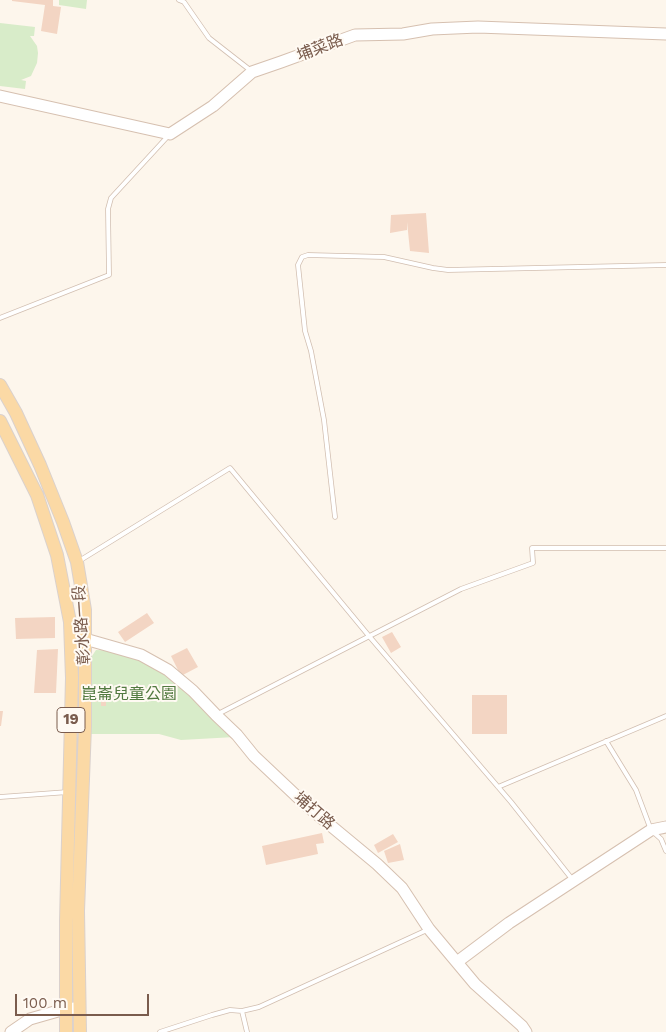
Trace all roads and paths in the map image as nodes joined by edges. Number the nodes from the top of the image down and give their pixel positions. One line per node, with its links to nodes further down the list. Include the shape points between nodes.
1 (179, 0): 2 (lane)
2 (186, 1): 4 (lane, via 209,38)
3 (666, 34): 4 (street, 埔菜路, via 478,27 355,35)
4 (252, 72): 6 (street, 埔菜路, via 213,106)
5 (0, 96): 6 (street)
6 (170, 134): 8 (lane, via 111,198 108,209 109,275)
7 (666, 265): 13 (lane, via 448,270 384,257 302,257 298,265 305,331 324,420)
8 (0, 318)
9 (0, 385): 11 (main road, 彰水路一段 / 19, via 20,422)
10 (0, 421): 12 (main road, 彰水路一段 / 19)
11 (58, 510): 12 (main road); 15 (main road, 彰水路一段 / 19)
12 (44, 515): 16 (main road, 彰水路一段 / 19, via 57,555)
13 (335, 517)
14 (666, 548): 17 (lane, via 532,548 533,563 461,589)
15 (77, 562): 17 (lane, via 230,468); 18 (main road, 彰水路一段 / 19, via 85,610)
16 (71, 635): 18 (street, 埔打路); 23 (main road, 彰水路一段 / 19)
17 (369, 636): 19 (lane); 22 (lane)
18 (85, 639): 19 (street, 埔打路, via 141,655 168,670); 31 (main road, 彰水路一段 / 19, via 78,911)
19 (216, 716): 29 (street, 埔打路, via 307,806 402,888)
20 (666, 716): 21 (lane)
21 (606, 741): 22 (lane); 26 (lane, via 636,790)
22 (498, 787): 28 (lane)
23 (69, 792): 24 (lane); 32 (main road, 彰水路一段 / 19)
24 (0, 797)
25 (666, 827): 26 (street)
26 (650, 830): 27 (lane, via 661,839); 28 (street)
27 (666, 851)
28 (573, 881): 30 (street)
29 (429, 929): 30 (street, 埔打路); 33 (lane, via 259,1007)
30 (457, 962): 39 (street, 埔打路, via 474,984)
31 (79, 1008): 32 (street); 36 (main road, 彰水路一段 / 19)
32 (65, 1009): 34 (street, via 30,1019); 35 (main road, 彰水路一段 / 19)
33 (242, 1011): 37 (lane, via 230,1010); 38 (lane)
34 (11, 1032)
35 (66, 1032)
36 (80, 1032)
37 (160, 1032)
38 (247, 1032)
39 (526, 1032)

